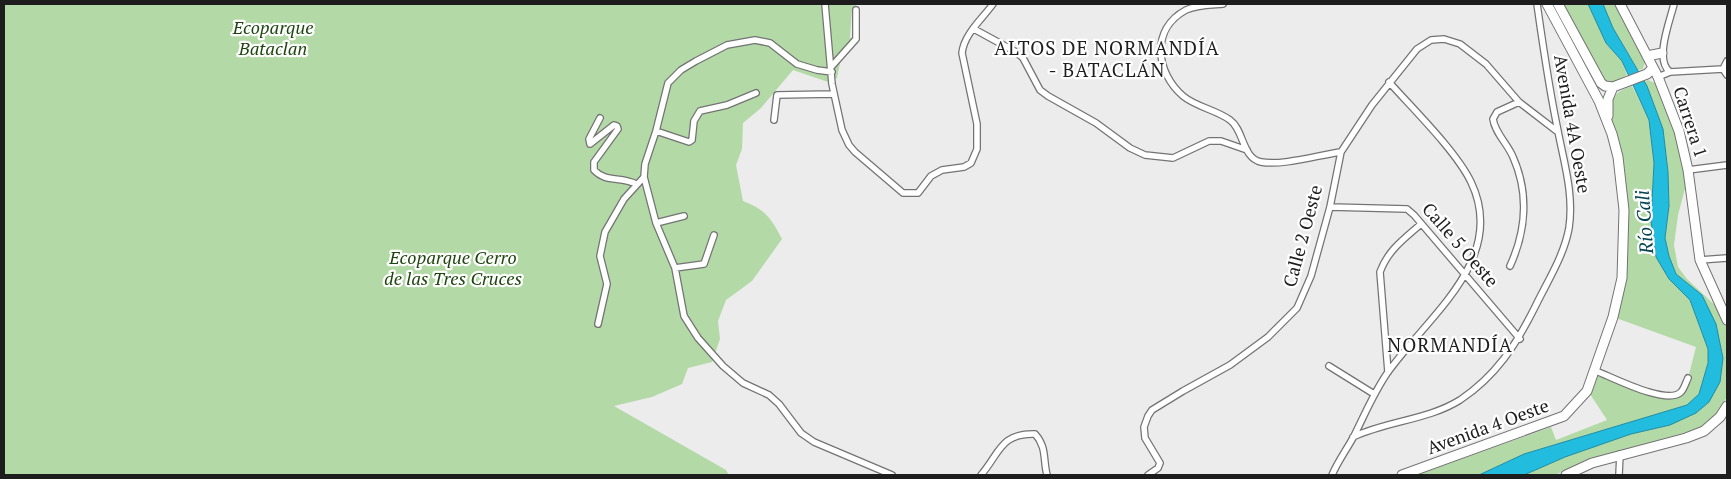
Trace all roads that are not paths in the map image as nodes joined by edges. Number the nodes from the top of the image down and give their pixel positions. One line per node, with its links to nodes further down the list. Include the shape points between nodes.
1 (824, 4): 15 (street)
2 (993, 4): 10 (street)
3 (1223, 4): 29 (street, via 1188,9 1176,16 1162,36 1161,60 1163,71 1175,89 1185,98 1231,121)
4 (1538, 4): 27 (street, Avenida 4A Oeste)
5 (1548, 4): 28 (main road, Avenida 4 Oeste)
6 (1558, 4): 20 (main road, via 1601,83)
7 (1620, 4): 12 (main road, Carrera 1)
8 (1674, 4): 11 (street)
9 (856, 10): 15 (street, via 856,39)
10 (974, 29): 22 (street, via 962,52 977,124 977,149 970,163 931,176 918,193 899,191 849,146); 29 (street, via 1023,58 1040,90 1048,96 1096,122 1130,148 1145,155 1173,158 1209,141 1221,141)
11 (1662, 53): 12 (main road); 16 (street, via 1664,66); 17 (street)
12 (1647, 56): 17 (main road, Carrera 1)
13 (1727, 61): 14 (street)
14 (1723, 68): 16 (street); 18 (street)
15 (832, 69): 22 (street); 26 (street, via 816,70 797,64 770,43 755,40 727,46 681,70 668,83)
16 (1670, 72): 17 (street)
17 (1652, 73): 20 (main road); 32 (main road, Carrera 1, via 1679,131)
18 (1727, 75)
19 (1389, 82): 23 (street, Calle 2 Oeste, via 1417,49 1431,40 1444,39 1460,44 1474,54); 30 (street, Calle 2 Oeste); 44 (street, via 1459,164 1477,198 1481,222 1479,242)
20 (1616, 86): 28 (main road, via 1607,105)
21 (756, 93): 26 (street, via 727,105 700,111 694,121 690,142)
22 (834, 94): 25 (street, via 777,95)
23 (1519, 102): 27 (street, Calle 2 Oeste); 42 (street, via 1497,112 1493,119 1494,127 1512,156 1524,203 1522,232)
24 (600, 118): 34 (street, via 590,144 614,125 618,129 594,162 594,170 605,179)
25 (774, 120)
26 (656, 132): 33 (street)
27 (1558, 132): 47 (street, Avenida 4A Oeste, via 1569,188 1569,228 1556,264)
28 (1612, 134): 49 (main road, Avenida 4 Oeste, via 1623,203 1622,278)
29 (1247, 150): 30 (street, via 1254,159 1274,162)
30 (1341, 152): 35 (street, Calle 2 Oeste)
31 (1727, 165): 32 (street)
32 (1688, 170): 41 (main road, Carrera 1)
33 (644, 177): 34 (street); 37 (street)
34 (636, 184): 46 (street, via 605,232 600,256 607,284)
35 (1330, 207): 38 (street, Calle 5 Oeste, via 1407,209); 59 (street, Calle 2 Oeste, via 1311,276 1297,308 1268,337 1230,365 1152,410 1144,427 1145,438 1160,463)
36 (684, 216): 37 (street)
37 (656, 224): 43 (street)
38 (1421, 224): 44 (street, Calle 5 Oeste); 50 (street, via 1392,249 1380,272)
39 (714, 235): 43 (street, via 704,264)
40 (1727, 258): 41 (street)
41 (1700, 260): 45 (main road, Carrera 1)
42 (1510, 266)
43 (675, 268): 56 (street, via 684,316 723,366 743,383 769,394 800,433)
44 (1465, 275): 47 (street, Calle 5 Oeste); 50 (street)
45 (1727, 320)
46 (598, 324)
47 (1520, 339): 54 (street, Avenida 4A Oeste, via 1490,374 1461,399 1432,412)
48 (1329, 366): 52 (street)
49 (1596, 371): 51 (street, via 1660,396 1681,392); 61 (main road, Avenida 4 Oeste, via 1583,398 1564,416)
50 (1388, 372): 52 (street)
51 (1688, 378)
52 (1374, 394): 54 (street)
53 (1727, 406): 55 (main road, via 1720,417 1704,430 1686,438)
54 (1353, 437): 60 (street)
55 (1620, 454): 62 (main road); 63 (street)
56 (892, 475)
57 (981, 475): 58 (street, via 1010,437 1035,434 1046,454)
58 (1047, 475)
59 (1148, 475)
60 (1332, 475)
61 (1402, 475)
62 (1566, 475)
63 (1619, 475)

